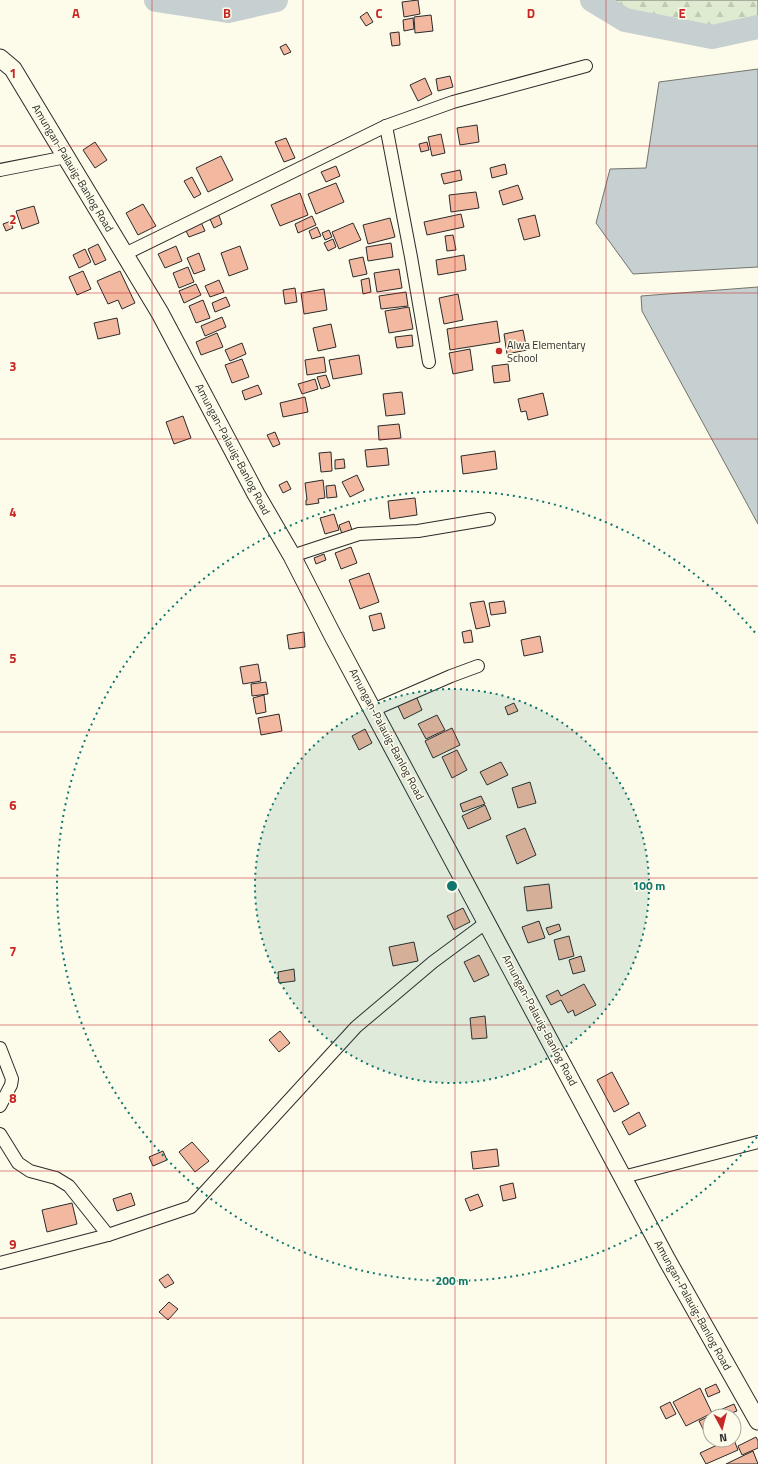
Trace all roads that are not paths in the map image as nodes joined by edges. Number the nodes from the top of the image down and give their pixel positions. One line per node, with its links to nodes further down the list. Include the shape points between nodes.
1 (0, 58): 4 (main road, Amungan-Palauig-Banlog Road, via 13,69)
2 (586, 66): 3 (street, via 453,102)
3 (386, 126): 6 (street); 7 (street)
4 (66, 157): 5 (street); 6 (main road, Amungan-Palauig-Banlog Road)
5 (0, 170)
6 (125, 254): 9 (main road, Amungan-Palauig-Banlog Road, via 160,313 256,494)
7 (429, 362)
8 (489, 519): 9 (street, via 418,531 359,534)
9 (292, 556): 11 (main road, Amungan-Palauig-Banlog Road)
10 (478, 666): 11 (street)
11 (373, 710): 12 (main road, Amungan-Palauig-Banlog Road)
12 (487, 922): 17 (main road, Amungan-Palauig-Banlog Road); 18 (street, via 433,962 356,1027 191,1208)
13 (0, 1048): 14 (street, via 12,1079)
14 (0, 1106)
15 (0, 1134): 18 (street, via 18,1163 30,1171 56,1178 69,1186)
16 (758, 1142): 17 (street)
17 (623, 1177): 20 (main road, Amungan-Palauig-Banlog Road)
18 (108, 1235): 19 (street)
19 (0, 1263)
20 (758, 1421)

